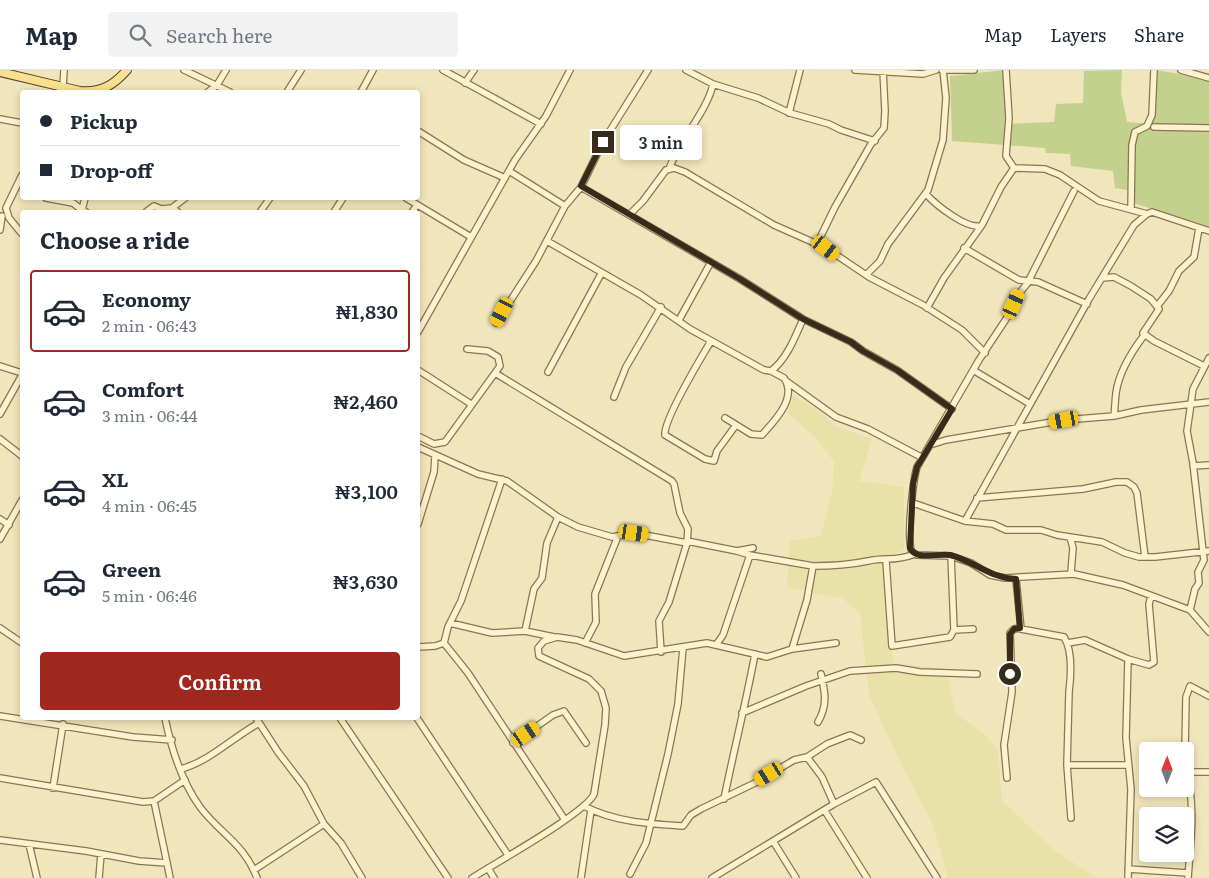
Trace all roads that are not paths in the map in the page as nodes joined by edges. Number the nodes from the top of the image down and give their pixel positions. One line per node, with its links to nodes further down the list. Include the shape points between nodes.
1 (64, 70): 26 (street)
2 (127, 70): 28 (main road, via 106,88)
3 (184, 70): 25 (street)
4 (226, 70): 25 (street)
5 (301, 70): 31 (street)
6 (373, 70): 32 (street)
7 (443, 70): 23 (street)
8 (474, 70): 23 (street)
9 (570, 70): 36 (street)
10 (648, 70): 47 (street, via 603,142)
11 (800, 70): 33 (street)
12 (855, 70): 13 (street)
13 (883, 70): 14 (street, via 923,74); 40 (street, via 885,121)
14 (936, 70)
15 (942, 70): 16 (street); 50 (street, via 946,98 943,140)
16 (971, 70)
17 (1006, 70): 41 (street, via 1009,118 1006,156)
18 (1154, 70): 59 (street, via 1152,115 1147,126 1135,132 1132,145)
19 (1182, 70): 22 (street)
20 (689, 71): 24 (street)
21 (0, 72): 26 (main road)
22 (1209, 78)
23 (465, 83): 36 (street)
24 (713, 84): 33 (street, via 758,98); 42 (street, via 710,98)
25 (217, 85): 29 (street); 30 (street)
26 (63, 87): 27 (main road)
27 (76, 90)
28 (95, 90)
29 (211, 90)
30 (226, 90)
31 (288, 90)
32 (363, 90)
33 (789, 113): 40 (street)
34 (0, 119): 35 (street)
35 (20, 123)
36 (541, 124): 43 (street)
37 (1154, 128): 38 (street)
38 (1209, 128)
39 (420, 132): 44 (street, via 464,160)
40 (875, 141): 76 (street)
41 (1014, 168): 45 (street, via 1039,167 1060,175); 67 (street, via 1000,187)
42 (669, 169): 65 (street); 76 (street, via 685,172 774,225)
43 (509, 171): 44 (street); 57 (street)
44 (505, 178): 74 (street)
45 (1070, 183): 48 (street); 49 (street)
46 (20, 185): 66 (street)
47 (581, 186): 57 (street); 65 (street)
48 (1082, 190): 49 (street); 59 (street, via 1099,201)
49 (1074, 191): 85 (street)
50 (926, 194): 68 (street, via 937,206); 81 (street, via 888,244 880,261)
51 (57, 200): 55 (street)
52 (81, 200): 55 (street)
53 (182, 200): 58 (street)
54 (409, 200): 56 (street)
55 (73, 203): 60 (street)
56 (417, 205): 63 (street); 74 (street)
57 (565, 206): 75 (street)
58 (172, 208): 61 (street, via 151,206); 62 (street)
59 (1131, 209): 64 (street)
60 (83, 210)
61 (148, 210)
62 (175, 210)
63 (413, 210)
64 (1151, 213): 69 (street); 79 (street, via 1134,225)
65 (628, 214): 78 (street)
66 (3, 215): 70 (street); 72 (street)
67 (981, 226): 68 (street); 73 (street)
68 (974, 227): 73 (street)
69 (1199, 228): 71 (street); 88 (street, via 1192,259 1179,271)
70 (0, 230)
71 (1209, 231)
72 (20, 232)
73 (975, 234): 77 (street)
74 (471, 238): 94 (street)
75 (547, 241): 80 (street); 93 (street)
76 (817, 244): 81 (street)
77 (964, 248): 84 (street); 90 (street)
78 (711, 262): 91 (street); 92 (street)
79 (1109, 268): 82 (street); 83 (street)
80 (601, 274): 89 (street); 105 (street)
81 (866, 275): 90 (street)
82 (1114, 277): 83 (street); 88 (street)
83 (1102, 278): 87 (street)
84 (1019, 280): 85 (street); 86 (street)
85 (1029, 280): 86 (street); 87 (street)
86 (1018, 295): 98 (street)
87 (1087, 304): 113 (street)
88 (1158, 305): 95 (street, via 1158,312)
89 (661, 307): 92 (street); 110 (street, via 626,367)
90 (927, 308): 98 (street, via 962,330)
91 (803, 319): 104 (street, via 794,341); 115 (street, via 851,342)
92 (679, 320): 96 (street)
93 (496, 323)
94 (420, 328)
95 (1145, 334): 101 (street); 117 (street, via 1125,365 1116,392)
96 (711, 341): 104 (street, via 746,362); 119 (street, via 681,395 665,429 666,436 714,461 717,451)
97 (467, 349): 107 (street, via 488,351 498,357 500,366)
98 (985, 353): 102 (street)
99 (1209, 358): 101 (street)
100 (0, 366): 106 (street)
101 (1204, 366): 114 (street, via 1193,389)
102 (973, 370): 113 (street); 115 (street)
103 (420, 371): 112 (street)
104 (771, 371): 109 (street)
105 (548, 372)
106 (20, 373)
107 (495, 373): 112 (street); 144 (street, via 672,481 680,513 688,529)
108 (20, 378): 116 (street)
109 (786, 381): 119 (street, via 788,393 784,406 762,436); 127 (street, via 836,417 868,429)
110 (614, 397)
111 (1209, 402): 114 (street)
112 (471, 404): 121 (street, via 445,442 434,444)
113 (1030, 404): 120 (street)
114 (1191, 406): 117 (street); 129 (street, via 1187,431)
115 (952, 409): 123 (street)
116 (0, 414)
117 (1114, 416): 120 (street)
118 (725, 418): 119 (street)
119 (736, 425)
120 (1014, 429): 123 (street); 131 (street)
121 (420, 437)
122 (0, 439): 125 (street)
123 (930, 445): 127 (street)
124 (420, 448): 126 (street)
125 (20, 454)
126 (436, 456): 130 (street, via 478,474); 137 (street)
127 (921, 457): 132 (street, via 913,484)
128 (1209, 465): 129 (street)
129 (1194, 466): 146 (street)
130 (502, 479): 135 (street); 159 (street, via 461,601)
131 (977, 498): 139 (street); 152 (street, via 1127,482 1137,493)
132 (913, 503): 139 (street); 149 (street, via 909,544)
133 (20, 505): 134 (street)
134 (16, 514): 136 (street); 140 (street)
135 (558, 516): 142 (street, via 578,527); 164 (street, via 547,543 542,578 534,589)
136 (20, 517)
137 (420, 518)
138 (0, 519): 140 (street)
139 (965, 521): 141 (street, via 993,524 1006,530 1038,530)
140 (9, 525): 143 (street)
141 (1070, 536): 152 (street, via 1102,542 1124,553); 155 (street, via 1073,548)
142 (616, 538): 144 (street, via 634,533); 171 (street, via 595,594 596,622)
143 (0, 539)
144 (687, 542): 148 (street); 176 (street, via 669,602 659,621)
145 (752, 548): 148 (street)
146 (1202, 551): 147 (street); 152 (street); 158 (street, via 1204,560 1198,572 1199,583)
147 (1209, 551)
148 (737, 552): 150 (street)
149 (914, 554): 151 (street); 153 (street)
150 (750, 555): 154 (street); 172 (street, via 723,635)
151 (951, 556): 156 (street, via 990,575); 163 (street)
152 (1145, 557)
153 (886, 561): 154 (street, via 869,561 855,566); 163 (street, via 892,646 950,637)
154 (813, 566): 175 (street, via 807,600)
155 (1071, 572)
156 (1016, 579): 157 (street, via 1051,574 1087,575 1124,584); 161 (street)
157 (1151, 596): 158 (street); 178 (street, via 1154,662 1149,665)
158 (1190, 610): 165 (street)
159 (450, 624): 164 (street, via 492,632); 170 (street)
160 (0, 628): 167 (street)
161 (1020, 628): 168 (street, via 1064,637); 204 (street, via 1010,634 1012,692 1004,745)
162 (973, 629): 163 (street)
163 (954, 630)
164 (525, 631): 166 (street)
165 (1209, 632)
166 (555, 637): 171 (street); 211 (street, via 538,648 539,656 589,679 601,691 606,708 594,794)
167 (20, 642)
168 (1068, 642): 178 (street, via 1085,640); 198 (street, via 1071,684)
169 (836, 643): 175 (street)
170 (444, 644): 173 (street); 195 (street, via 468,673)
171 (585, 644): 176 (street, via 624,656)
172 (716, 645): 174 (street); 177 (street)
173 (420, 647)
174 (683, 648): 176 (street); 216 (street, via 676,712)
175 (792, 649): 177 (street, via 773,657)
176 (661, 652)
177 (755, 654): 182 (street)
178 (1128, 659): 199 (street)
179 (976, 674): 180 (street, via 896,668 866,669)
180 (821, 677): 182 (street); 190 (street, via 826,698 825,711)
181 (1209, 696): 194 (street, via 1190,686 1186,697)
182 (742, 713): 207 (street)
183 (0, 716): 184 (street)
184 (20, 718)
185 (51, 720): 191 (street)
186 (166, 720): 192 (street)
187 (257, 720): 200 (street, via 200,763); 217 (street, via 304,786)
188 (341, 720): 235 (street)
189 (418, 720): 222 (street)
190 (818, 722)
191 (63, 724): 192 (street, via 133,737); 206 (street)
192 (172, 740): 200 (street)
193 (861, 740): 197 (street, via 850,735)
194 (1185, 742)
195 (513, 743): 196 (street, via 564,711); 215 (street)
196 (586, 743)
197 (806, 757): 207 (street, via 794,760); 210 (street, via 822,777)
198 (1067, 764): 199 (street); 214 (street)
199 (1127, 765): 225 (street, via 1131,789)
200 (181, 769): 205 (street)
201 (1194, 772): 202 (street)
202 (1209, 772)
203 (0, 778): 206 (street)
204 (1006, 778)
205 (185, 780): 209 (street); 226 (street, via 200,807 240,846)
206 (53, 788): 209 (street)
207 (724, 798): 216 (street, via 696,812 683,826)
208 (1192, 798): 228 (street)
209 (154, 801): 223 (street)
210 (834, 804): 213 (street); 241 (street, via 876,782)
211 (584, 806): 212 (street); 215 (street)
212 (592, 810): 216 (street, via 624,820); 238 (street)
213 (825, 810): 219 (street); 240 (street)
214 (1071, 818)
215 (564, 820): 222 (street)
216 (651, 823): 227 (street, via 646,843)
217 (324, 824): 226 (street); 234 (street, via 345,849)
218 (0, 840): 220 (street)
219 (773, 841): 229 (street); 239 (street)
220 (29, 844): 221 (street); 230 (street)
221 (101, 854): 223 (street, via 139,862); 231 (street)
222 (508, 855): 224 (street)
223 (167, 863): 232 (street)
224 (488, 868): 236 (street); 237 (street)
225 (1128, 869): 228 (street); 242 (street)
226 (254, 870): 233 (street)
227 (630, 874)
228 (1188, 875)
229 (715, 877)
230 (37, 878)
231 (99, 878)
232 (170, 878)
233 (257, 878)
234 (362, 878)
235 (448, 878)
236 (472, 878)
237 (494, 878)
238 (580, 878)
239 (796, 878)
240 (867, 878)
241 (937, 878)
242 (1128, 878)

